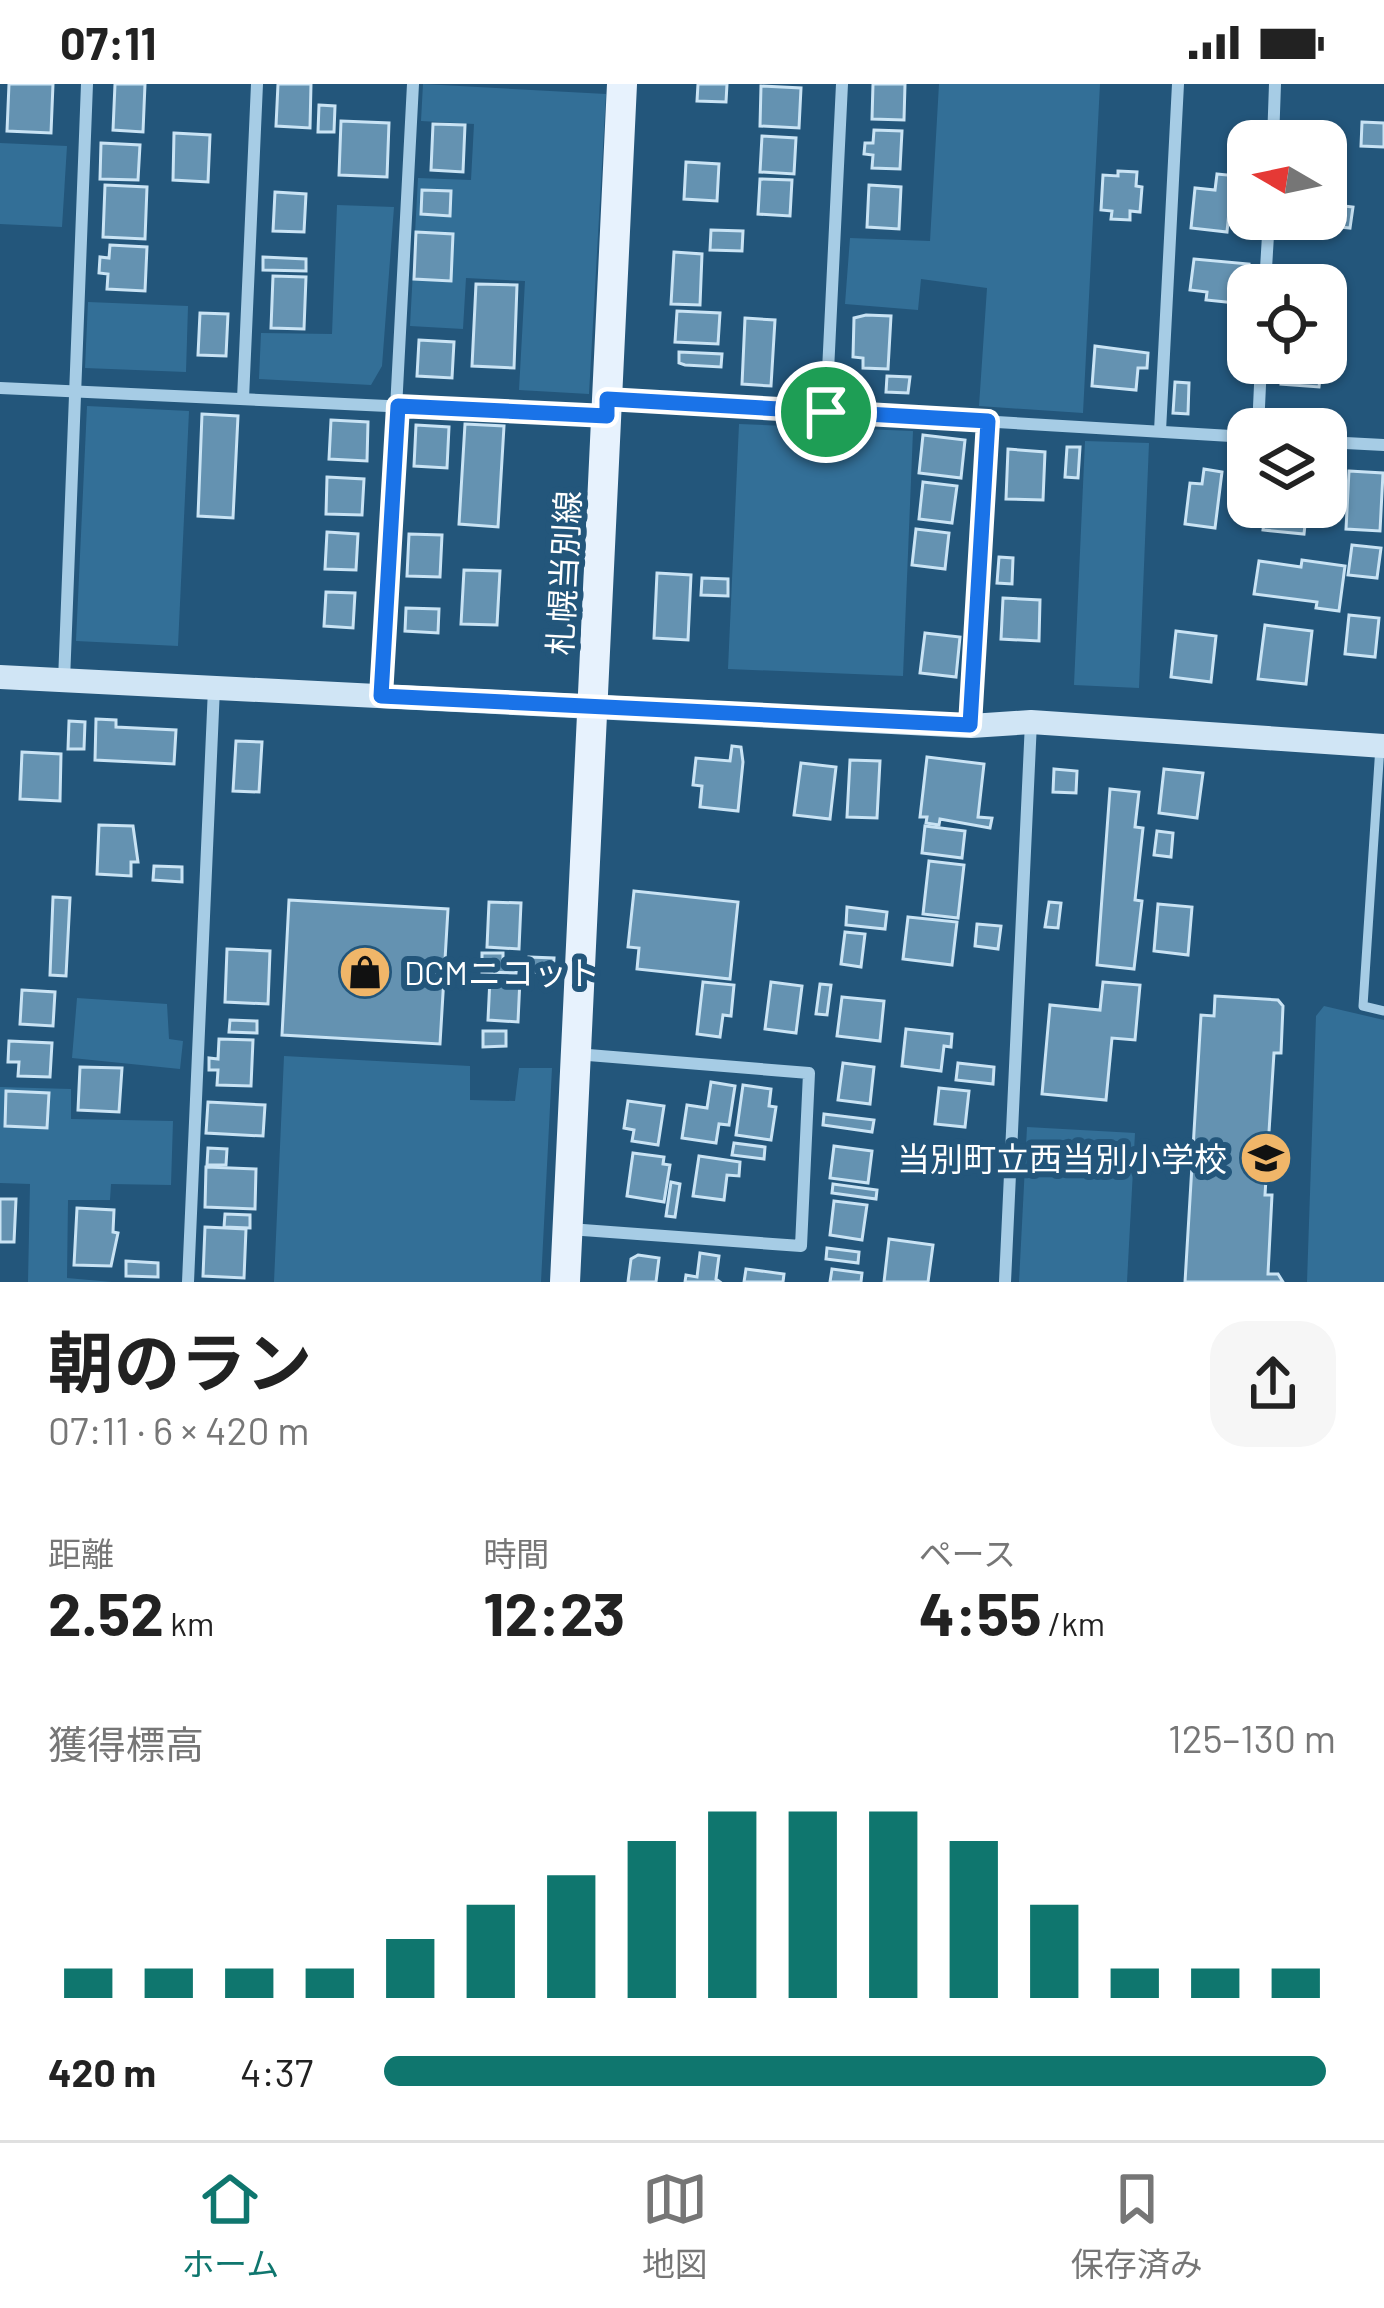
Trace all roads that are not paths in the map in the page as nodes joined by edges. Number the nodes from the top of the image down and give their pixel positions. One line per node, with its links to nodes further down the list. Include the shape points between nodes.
1 (87, 84): 11 (street)
2 (257, 84): 12 (street)
3 (413, 84): 13 (street)
4 (606, 84): 5 (street)
5 (622, 84): 14 (main road, 札幌当別線)
6 (842, 84): 15 (street)
7 (1178, 84): 17 (street)
8 (1275, 84): 9 (street)
9 (1274, 120)
10 (0, 388): 11 (street)
11 (73, 392): 12 (street); 22 (street)
12 (243, 399): 13 (street)
13 (398, 406): 14 (street); 24 (street)
14 (607, 408): 15 (street); 25 (main road, 札幌当別線)
15 (826, 412): 16 (street)
16 (988, 421): 17 (street); 27 (street)
17 (1160, 431): 18 (street)
18 (1227, 436)
19 (1347, 443): 20 (street)
20 (1384, 445)
21 (0, 677): 22 (street)
22 (64, 681): 23 (street)
23 (214, 688): 24 (street); 32 (street)
24 (381, 696): 25 (street)
25 (593, 707): 27 (street); 30 (main road, 札幌当別線)
26 (1031, 722): 27 (street); 28 (street); 34 (street)
27 (970, 725)
28 (1382, 746): 29 (lane, via 1363,1006)
29 (1384, 1011)
30 (576, 1054): 31 (main road, 札幌当別線); 31 (street, via 809,1073 801,1246)
31 (568, 1229): 33 (main road, 札幌当別線)
32 (188, 1282)
33 (565, 1282)
34 (1005, 1282)

